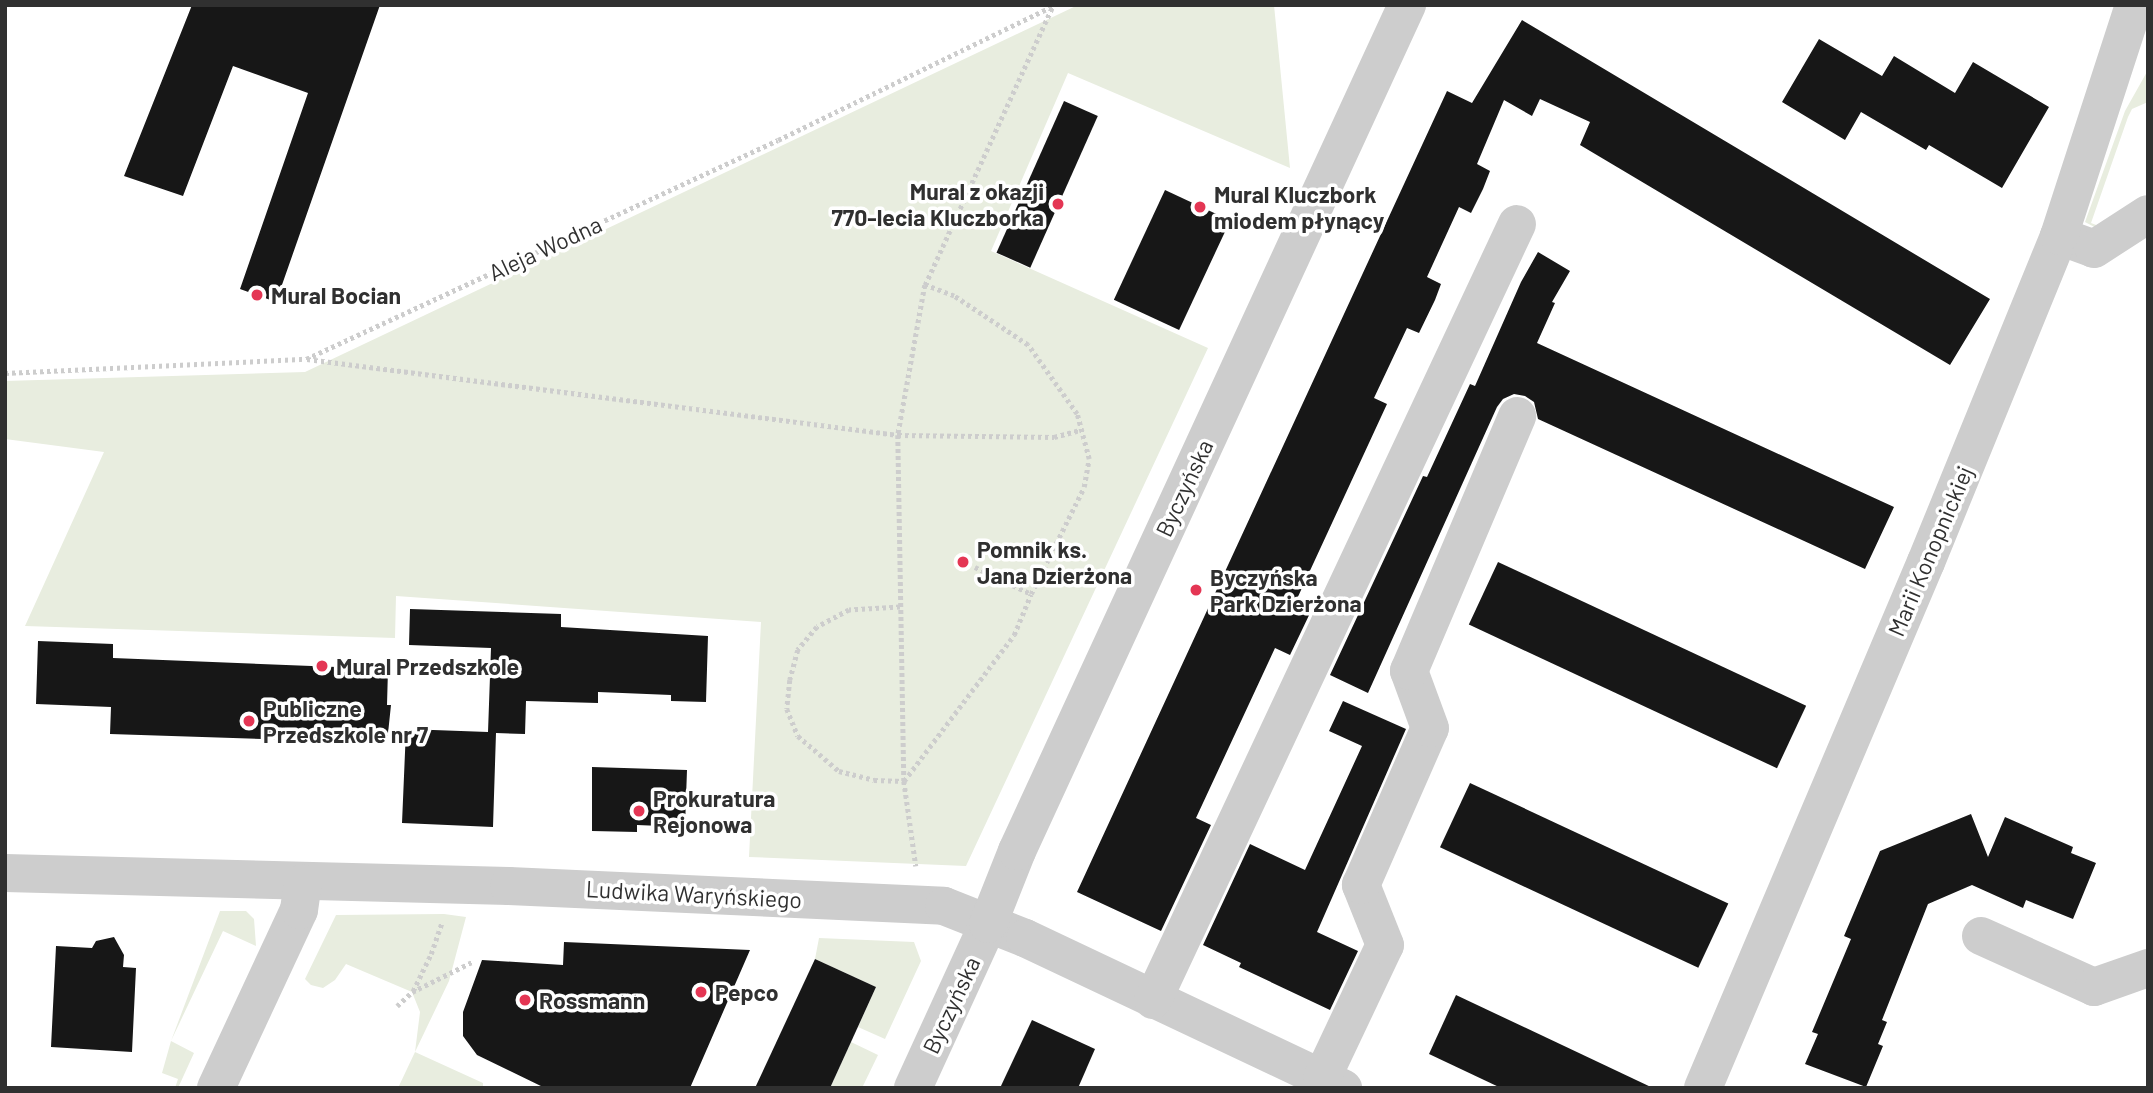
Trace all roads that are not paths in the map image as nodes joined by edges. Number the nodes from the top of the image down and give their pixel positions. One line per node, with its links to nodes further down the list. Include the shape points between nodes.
1 (1407, 5): 9 (street, Byczyńska, via 1017,851)
2 (2134, 5): 5 (street, Marii Konopnickiej)
3 (2148, 214): 5 (street, via 2094,249)
4 (1517, 224): 12 (street)
5 (2059, 236): 16 (street, Marii Konopnickiej)
6 (1517, 415): 13 (street, via 1409,671 1430,728 1361,885 1385,945)
7 (5, 873): 8 (street, Ludwika Waryńskiego)
8 (303, 883): 9 (street, Ludwika Waryńskiego, via 509,886 924,904 944,906); 14 (street, via 299,910)
9 (988, 924): 12 (street, Ludwika Waryńskiego); 15 (street, Byczyńska)
10 (1981, 936): 11 (street, via 2094,987)
11 (2148, 968)
12 (1153, 1000): 13 (street, Ludwika Waryńskiego)
13 (1333, 1083)
14 (216, 1088)
15 (913, 1088)
16 (1703, 1088)

